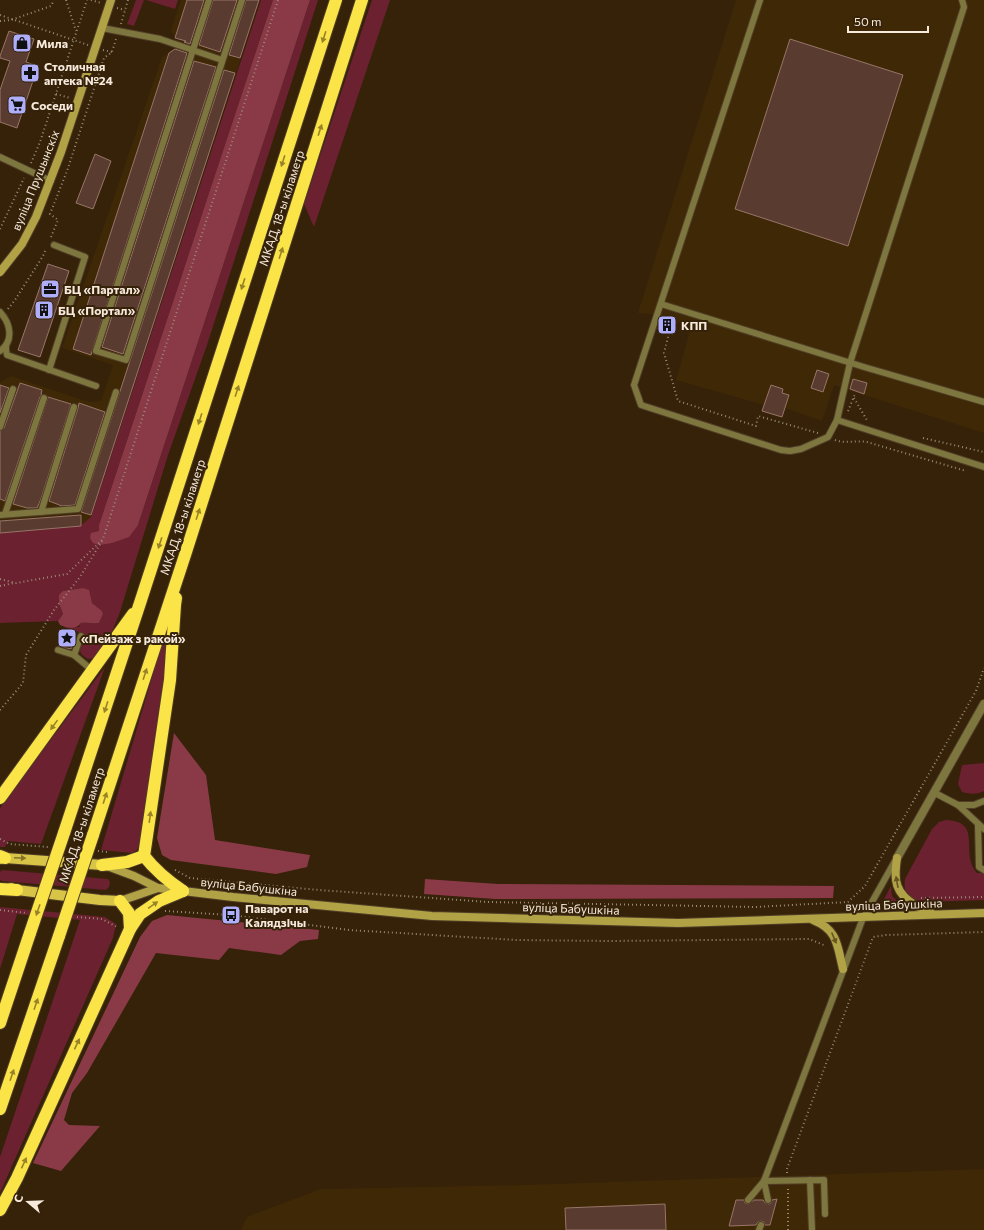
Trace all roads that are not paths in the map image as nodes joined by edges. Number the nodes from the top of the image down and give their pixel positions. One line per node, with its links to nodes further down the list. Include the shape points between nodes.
1 (111, 0): 8 (street, вуліца Прушынскіх)
2 (209, 0): 9 (lane)
3 (242, 0): 10 (lane)
4 (336, 0): 33 (highway, МКАД, 18-ы кіламетр, one-way to 33)
5 (362, 0): 32 (highway, МКАД, 18-ы кіламетр, one-way to 5)
6 (760, 0): 15 (lane)
7 (962, 0): 19 (lane, via 964,7)
8 (102, 28): 9 (lane, via 160,39); 12 (street, вуліца Прушынскіх)
9 (193, 50): 10 (lane); 10 (lane, via 96,351 126,360)
10 (222, 60)
11 (0, 157): 12 (lane)
12 (51, 181): 14 (street, вуліца Прушынскіх, via 22,244)
13 (52, 243): 20 (lane, via 85,257)
14 (0, 272)
15 (661, 304): 19 (lane); 27 (lane, via 634,385 641,405 790,451 828,437)
16 (1, 313): 17 (lane, via 9,328 9,341)
17 (6, 346): 18 (lane); 20 (lane, via 7,355)
18 (0, 350)
19 (850, 363): 25 (lane); 27 (lane)
20 (49, 370): 21 (lane)
21 (96, 386)
22 (13, 389): 28 (lane)
23 (116, 392): 30 (lane, via 78,509)
24 (44, 398): 31 (lane)
25 (984, 402)
26 (74, 407): 30 (lane)
27 (840, 421): 29 (lane)
28 (0, 427)
29 (984, 467)
30 (40, 512): 31 (lane)
31 (3, 514)
32 (186, 552): 45 (highway, one-way to 32, via 170,680 175,605); 63 (highway, МКАД, 18-ы кіламетр, one-way to 32, bridge)
33 (140, 603): 37 (highway); 62 (highway, МКАД, 18-ы кіламетр, one-way to 62, bridge)
34 (81, 636): 36 (lane)
35 (58, 650): 36 (lane)
36 (74, 655): 37 (lane)
37 (93, 671): 40 (highway, one-way to 40)
38 (984, 704): 39 (street)
39 (935, 793): 42 (lane); 47 (street)
40 (0, 798)
41 (984, 801): 42 (lane, via 974,805)
42 (958, 805): 43 (lane)
43 (978, 824): 44 (lane); 49 (lane, via 979,867)
44 (984, 829)
45 (144, 856): 48 (highway, via 127,862); 54 (highway)
46 (2, 858): 48 (main road, one-way to 48)
47 (897, 858): 57 (street, one-way to 47, via 917,907 900,893 896,881); 58 (lane)
48 (102, 865): 51 (street, вуліца Бабушкіна)
49 (984, 870)
50 (0, 884): 53 (main road)
51 (158, 888): 54 (street, вуліца Бабушкіна); 55 (street, вуліца Бабушкіна)
52 (0, 889): 53 (highway)
53 (17, 890): 55 (main road)
54 (183, 891): 59 (street, вуліца Бабушкіна, via 432,916 678,923); 60 (highway, one-way to 54, via 140,914 159,901)
55 (120, 901): 60 (highway, via 129,912)
56 (984, 913): 57 (street, вуліца Бабушкіна)
57 (933, 914): 58 (street, вуліца Бабушкіна)
58 (863, 918): 59 (street, вуліца Бабушкіна); 61 (lane)
59 (810, 919): 61 (street, one-way to 61, via 823,924 831,932)
60 (130, 929): 68 (highway, one-way to 60)
61 (843, 969): 65 (lane)
62 (0, 1023)
63 (0, 1109)
64 (810, 1180): 65 (lane); 69 (lane, via 824,1180); 70 (lane)
65 (764, 1181): 66 (lane); 67 (lane)
66 (748, 1200)
67 (768, 1200)
68 (0, 1210)
69 (825, 1214)
70 (812, 1230)

